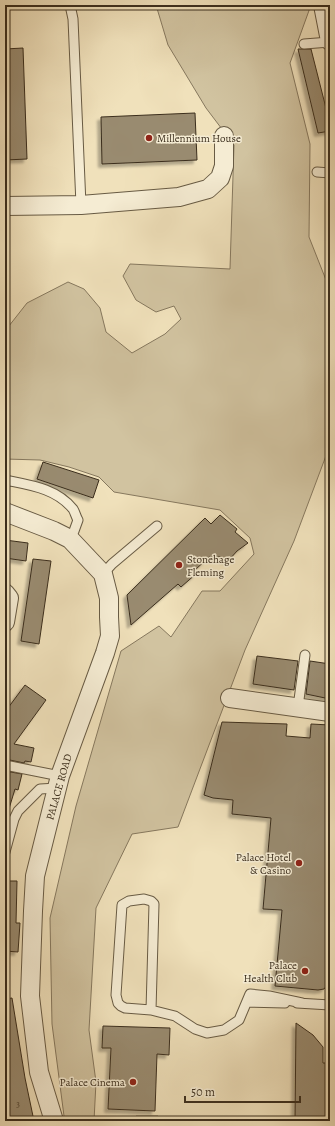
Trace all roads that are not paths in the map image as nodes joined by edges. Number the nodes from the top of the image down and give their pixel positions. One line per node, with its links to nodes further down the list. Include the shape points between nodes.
1 (70, 5): 8 (lane, via 73,19)
2 (323, 5): 3 (street)
3 (330, 41): 4 (lane)
4 (304, 44)
5 (224, 136): 8 (street, via 224,166 220,178 208,189 179,197)
6 (317, 172): 7 (lane)
7 (330, 173)
8 (81, 205): 9 (street)
9 (5, 206)
10 (5, 480): 13 (lane, via 38,487 60,496 74,510 78,520)
11 (5, 512): 13 (street, PALACE ROAD)
12 (157, 526): 14 (lane)
13 (70, 539): 14 (street, PALACE ROAD)
14 (103, 574): 22 (street, PALACE ROAD, via 109,598 110,636)
15 (5, 593): 16 (street, via 9,598)
16 (5, 622)
17 (305, 655): 19 (lane)
18 (230, 698): 19 (street)
19 (298, 707): 20 (street)
20 (330, 712)
21 (5, 765): 22 (lane)
22 (58, 782): 23 (lane, via 40,789 18,812); 26 (street, PALACE ROAD, via 35,876 30,996 39,1072)
23 (5, 852)
24 (330, 1005): 25 (lane, via 247,1002 239,1020 224,1030 207,1033 175,1016)
25 (151, 1010): 25 (lane, via 125,1008 116,999 121,907 129,900 148,899 154,904)
26 (54, 1121)

